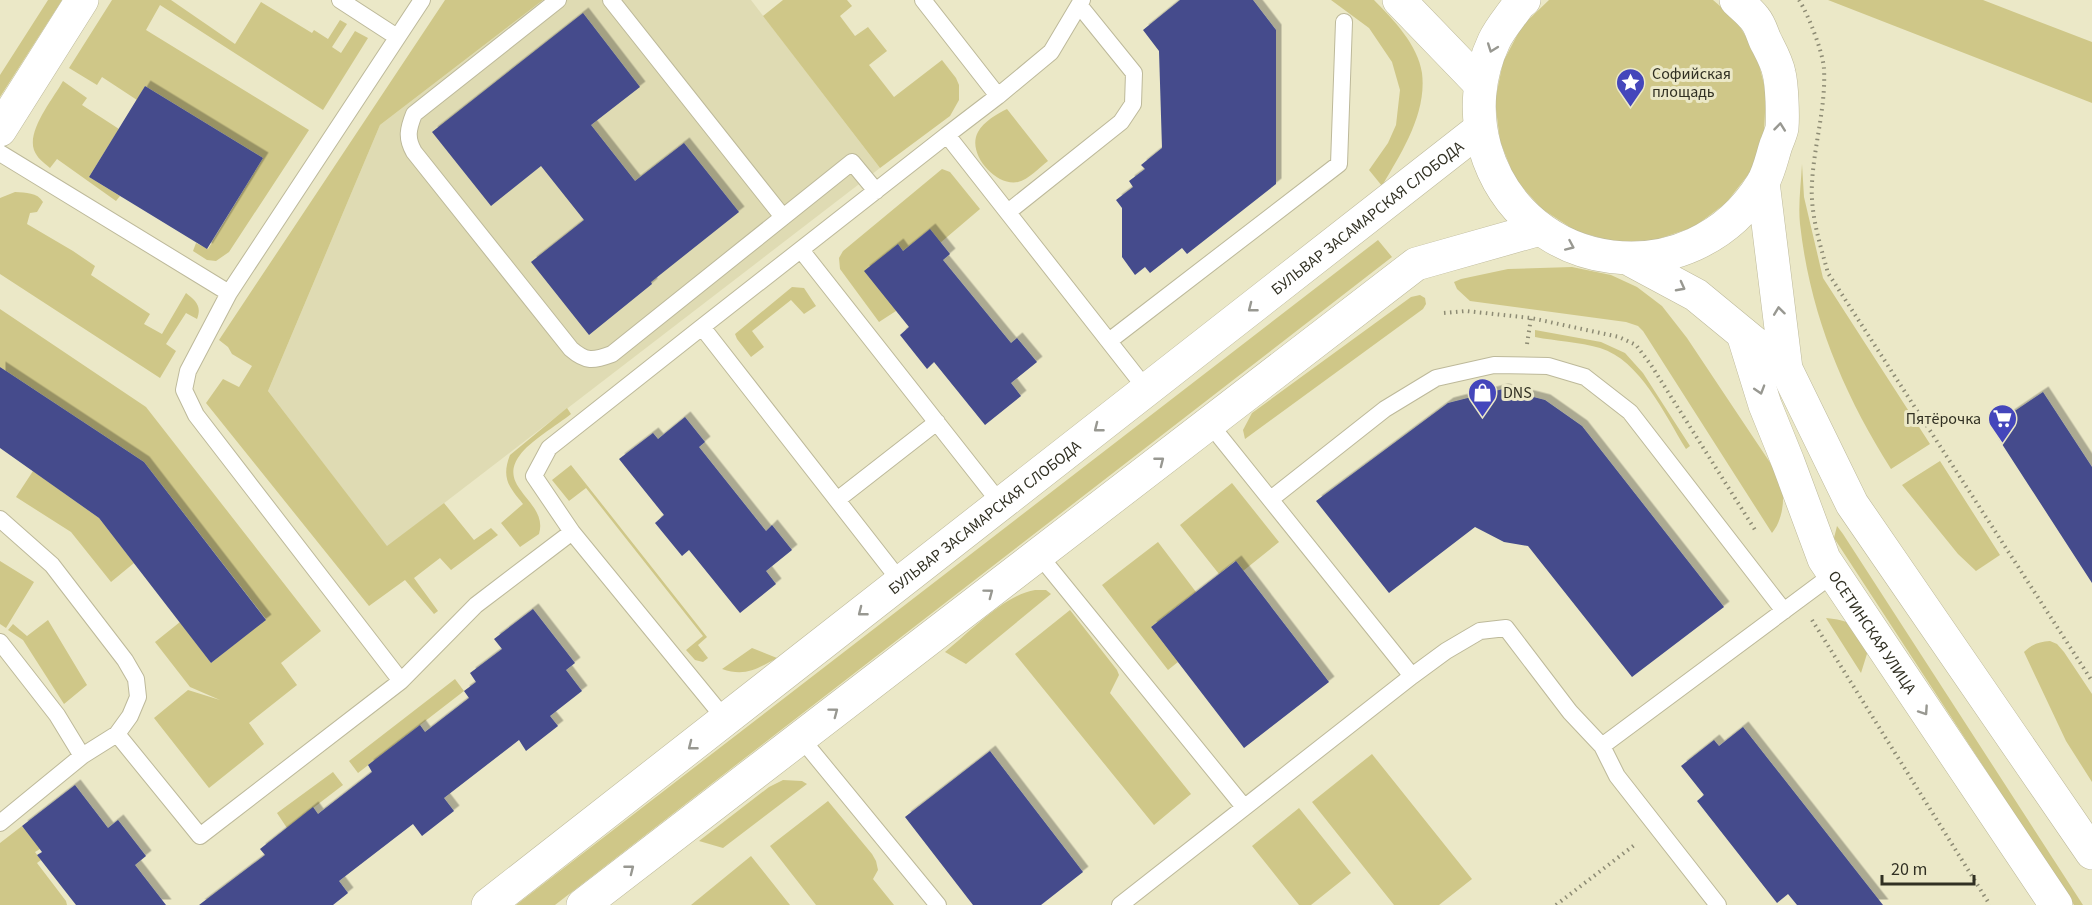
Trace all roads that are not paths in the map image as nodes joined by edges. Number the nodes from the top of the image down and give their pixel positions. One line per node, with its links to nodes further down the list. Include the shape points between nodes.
1 (82, 0): 17 (street)
2 (340, 0): 13 (lane)
3 (422, 0): 13 (lane)
4 (558, 0): 23 (lane, via 414,114 407,130 414,152 571,349 581,358 597,360 612,354)
5 (611, 0): 23 (lane)
6 (923, 0): 15 (lane)
7 (1399, 0): 14 (street)
8 (1422, 0): 14 (street)
9 (1524, 0): 14 (street, one-way to 14, via 1494,41)
10 (1736, 0): 20 (street, one-way to 10, via 1782,129 1779,72 1756,21)
11 (1080, 3): 15 (lane, via 1051,52); 22 (lane, via 1134,74 1132,104 1121,122)
12 (1344, 22): 30 (lane, via 1339,165)
13 (397, 37): 27 (lane)
14 (1480, 84): 16 (street)
15 (998, 96): 18 (lane)
16 (1480, 129): 24 (street, via 1491,168 1511,202); 32 (street, БУЛЬВАР ЗАСАМАРСКАЯ СЛОБОДА, one-way to 32)
17 (0, 130)
18 (947, 135): 21 (lane); 22 (lane)
19 (0, 153): 27 (lane)
20 (1763, 182): 26 (street, via 1739,214 1707,239 1670,254); 31 (street, one-way to 20)
21 (876, 191): 23 (lane, via 852,162); 25 (lane)
22 (1008, 212): 30 (lane)
23 (783, 217)
24 (1540, 229): 26 (street, one-way to 26, via 1582,252); 34 (street, via 1416,264)
25 (801, 250): 28 (lane); 33 (lane)
26 (1629, 259): 29 (street, one-way to 29, via 1696,294)
27 (229, 293): 46 (lane, via 188,371 184,390 196,415)
28 (702, 327): 36 (lane); 39 (lane, via 549,448 534,476)
29 (1743, 334): 31 (street); 41 (street, ОСЕТИНСКАЯ УЛИЦА, one-way to 41, via 1765,405)
30 (1109, 341): 32 (lane)
31 (1786, 369): 54 (street, via 1852,504)
32 (1147, 390): 37 (street, БУЛЬВАР ЗАСАМАРСКАЯ СЛОБОДА, one-way to 37)
33 (937, 422): 36 (lane); 37 (lane)
34 (1209, 423): 35 (lane); 40 (street, one-way to 34)
35 (1271, 499): 43 (lane, via 1385,410 1436,378 1494,365 1548,366 1585,377 1630,412); 45 (lane)
36 (837, 500): 42 (lane)
37 (1001, 504): 42 (street, БУЛЬВАР ЗАСАМАРСКАЯ СЛОБОДА)
38 (0, 519): 48 (lane, via 52,565 136,679 138,697)
39 (572, 532): 46 (lane, via 476,605); 47 (lane)
40 (1040, 555): 49 (street, one-way to 40); 52 (lane)
41 (1832, 575): 43 (lane); 60 (street, ОСЕТИНСКАЯ УЛИЦА, one-way to 60)
42 (901, 582): 47 (street, БУЛЬВАР ЗАСАМАРСКАЯ СЛОБОДА, one-way to 47)
43 (1784, 611): 50 (lane)
44 (0, 642): 51 (lane, via 57,715)
45 (1412, 676): 50 (lane, via 1480,631 1506,628 1570,712); 52 (lane)
46 (401, 681): 48 (lane, via 200,836)
47 (725, 719): 55 (street, БУЛЬВАР ЗАСАМАРСКАЯ СЛОБОДА, one-way to 55)
48 (117, 734): 51 (lane)
49 (800, 737): 56 (street, one-way to 49); 57 (lane)
50 (1602, 746): 59 (lane, via 1617,776)
51 (82, 756): 53 (lane)
52 (1244, 807): 58 (lane)
53 (0, 823)
54 (2092, 853)
55 (488, 905)
56 (583, 905)
57 (938, 905)
58 (1120, 905)
59 (1718, 905)
60 (2056, 905)

